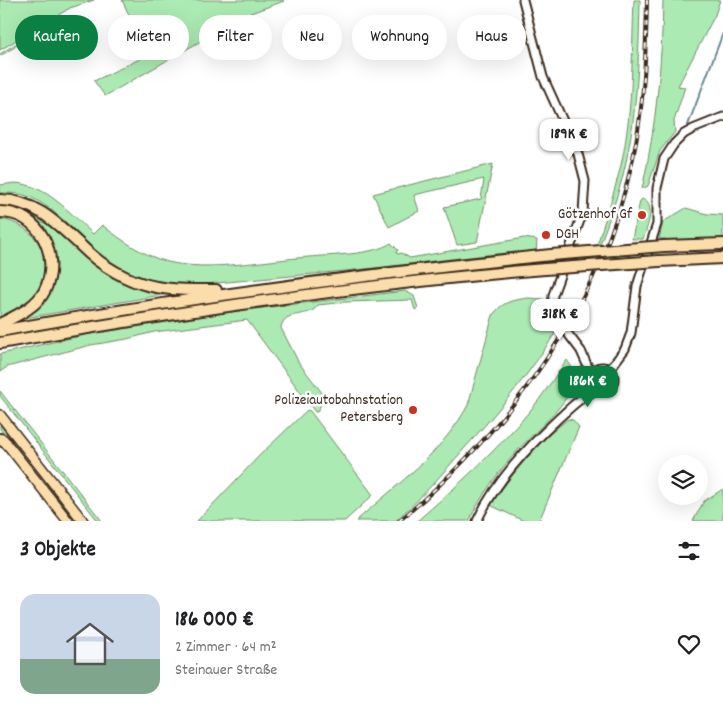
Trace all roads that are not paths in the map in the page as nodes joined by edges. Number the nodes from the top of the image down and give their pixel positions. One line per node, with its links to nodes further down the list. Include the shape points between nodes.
1 (523, 0): 11 (street, bridge, via 543,77 578,154 585,181 583,212 553,295 552,308)
2 (723, 117): 13 (street, via 684,134 664,159 657,188 657,224 637,286 631,332 625,349)
3 (0, 200): 7 (highway, via 25,203 36,209 91,256 144,284 186,290)
4 (0, 212): 8 (highway, via 21,216 33,224 43,235 51,261 45,290 39,299)
5 (723, 244): 7 (highway, bridge, via 551,255)
6 (723, 258): 10 (highway, bridge, via 467,275 207,308)
7 (249, 291): 9 (highway)
8 (0, 324)
9 (0, 331)
10 (0, 343)
11 (581, 351): 12 (street); 14 (street)
12 (600, 366): 13 (street); 14 (street)
13 (610, 369): 15 (street, via 614,376 612,387 605,391)
14 (590, 377): 15 (street, via 591,385); 16 (street, via 586,389)
15 (597, 390): 16 (street)
16 (569, 409): 21 (street, via 508,472)
17 (0, 415): 20 (highway)
18 (2, 439): 19 (highway)
19 (68, 521)
20 (83, 521)
21 (477, 521)

